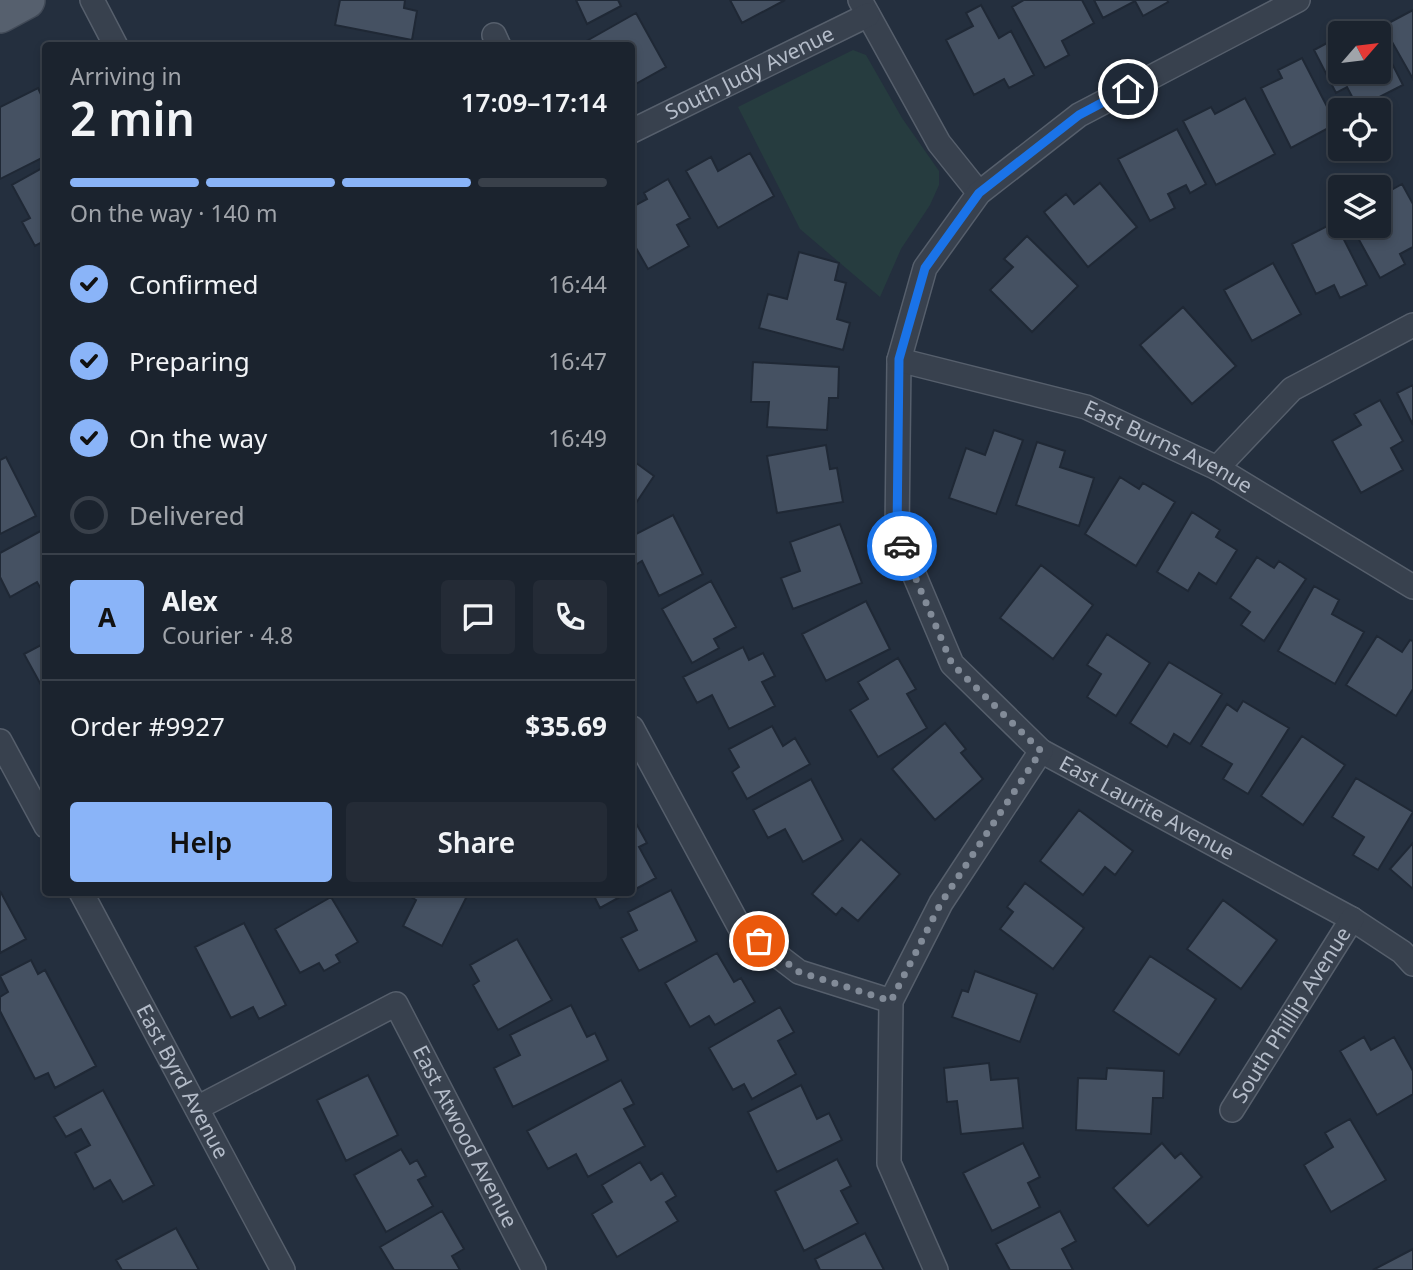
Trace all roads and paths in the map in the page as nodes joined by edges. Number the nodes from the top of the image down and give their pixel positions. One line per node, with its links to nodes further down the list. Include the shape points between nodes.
1 (26, 0): 5 (main road)
2 (92, 0): 6 (street)
3 (1298, 0): 8 (street, East Laurite Avenue, via 1079,115)
4 (864, 8): 7 (street, South Judy Avenue); 8 (street, via 939,144)
5 (0, 14)
6 (114, 42)
7 (635, 129)
8 (979, 193): 10 (street, East Laurite Avenue, via 925,268)
9 (1413, 325): 11 (street, via 1292,389)
10 (899, 359): 11 (street, East Burns Avenue, via 1086,407); 15 (street, East Laurite Avenue, via 897,534 952,664)
11 (1217, 468): 12 (street, East Burns Avenue)
12 (1413, 587)
13 (635, 734): 20 (street, via 739,926 799,972)
14 (0, 741): 16 (street)
15 (1041, 751): 18 (street, East Laurite Avenue); 20 (street, via 941,903)
16 (42, 813)
17 (83, 896): 21 (street, East Byrd Avenue)
18 (1352, 919): 19 (street, East Laurite Avenue); 22 (street, South Phillip Avenue)
19 (1413, 964)
20 (891, 1001): 25 (street, via 889,1163)
21 (197, 1108): 23 (street, East Byrd Avenue); 24 (street, East Atwood Avenue, via 396,1004)
22 (1231, 1110)
23 (283, 1270)
24 (534, 1270)
25 (936, 1270)

